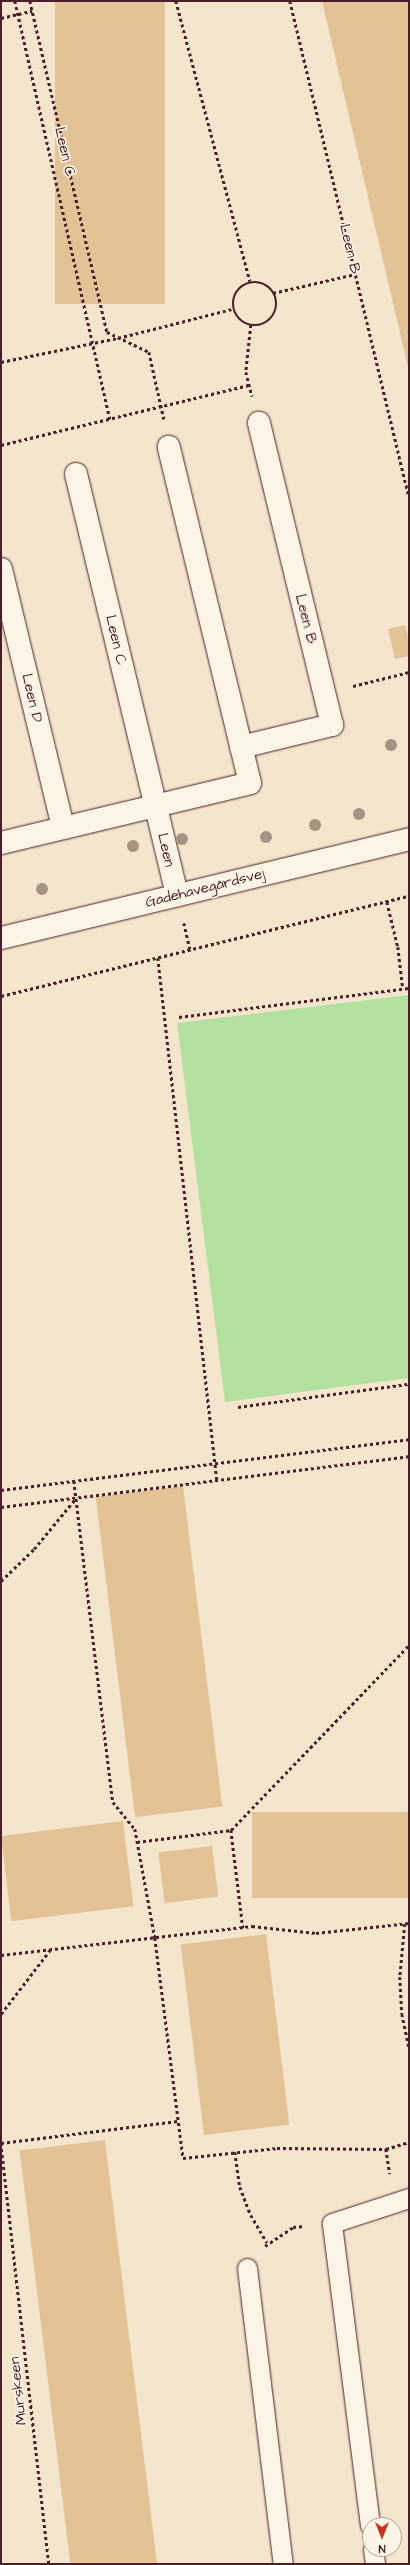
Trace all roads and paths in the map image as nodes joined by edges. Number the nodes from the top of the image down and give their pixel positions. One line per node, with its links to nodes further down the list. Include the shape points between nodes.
1 (16, 1): 6 (path)
2 (30, 1): 5 (path, Leen C)
3 (176, 1): 9 (path)
4 (290, 1): 8 (path, Leen B)
5 (32, 11): 6 (path); 13 (path, Leen C, via 107,332)
6 (18, 14): 7 (path); 14 (path)
7 (1, 18)
8 (356, 274): 10 (path); 23 (path, Leen B)
9 (250, 282): 10 (path, via 268,285); 11 (path, via 235,292)
10 (273, 293): 12 (path, via 277,300 274,318 259,327)
11 (232, 309): 12 (path, via 241,323); 13 (path)
12 (251, 325): 16 (path, via 246,372)
13 (118, 338): 14 (path); 17 (path, via 149,352)
14 (92, 343): 15 (path); 18 (path)
15 (1, 362)
16 (249, 385): 17 (path); 19 (path)
17 (161, 408): 18 (path); 21 (path)
18 (110, 420): 20 (path)
19 (259, 423): 26 (street, Leen B)
20 (1, 445)
21 (169, 447): 27 (street)
22 (76, 474): 28 (street, Leen C)
23 (409, 497)
24 (1, 569): 29 (street, Leen D)
25 (409, 672): 26 (path)
26 (324, 693): 27 (street, Leen B, via 332,725)
27 (241, 747): 28 (street, via 250,783)
28 (156, 806): 29 (street); 32 (street, Leen)
29 (63, 828): 31 (street)
30 (409, 839): 32 (street, Gadehavegårdsvej)
31 (1, 843)
32 (177, 895): 35 (street, Gadehavegårdsvej)
33 (409, 896): 34 (path)
34 (387, 902): 36 (path); 38 (path, via 398,947)
35 (1, 938)
36 (158, 958): 39 (path); 45 (path)
37 (409, 988): 38 (path)
38 (403, 989): 40 (path)
39 (1, 996)
40 (179, 1018)
41 (409, 1384): 42 (path)
42 (238, 1407)
43 (409, 1439): 45 (path)
44 (409, 1456): 46 (path)
45 (215, 1464): 46 (path); 47 (path)
46 (217, 1480): 49 (path)
47 (74, 1481): 48 (path); 49 (path)
48 (1, 1490)
49 (76, 1498): 50 (path); 51 (path, via 34,1549); 54 (path, via 113,1802 135,1829)
50 (1, 1507)
51 (1, 1581)
52 (409, 1645): 53 (path)
53 (231, 1830): 54 (path); 57 (path)
54 (137, 1842): 58 (path)
55 (404, 1924): 56 (path); 57 (path, via 316,1934 252,1926); 62 (path, via 400,1977 402,2014)
56 (409, 1924)
57 (243, 1928): 58 (path)
58 (155, 1938): 59 (path); 63 (path)
59 (51, 1949): 60 (path); 61 (path)
60 (1, 1955)
61 (1, 2014)
62 (409, 2046)
63 (178, 2121): 65 (path); 66 (path, via 183,2158)
64 (409, 2142): 66 (path, via 386,2149 277,2148)
65 (1, 2143): 72 (path, Murskeen)
66 (235, 2152): 69 (path, via 240,2187 251,2215)
67 (409, 2198): 68 (lane)
68 (332, 2223): 69 (path, via 293,2227); 71 (lane)
69 (267, 2243): 70 (path)
70 (247, 2268): 73 (lane)
71 (369, 2517)
72 (49, 2564)
73 (283, 2564)

